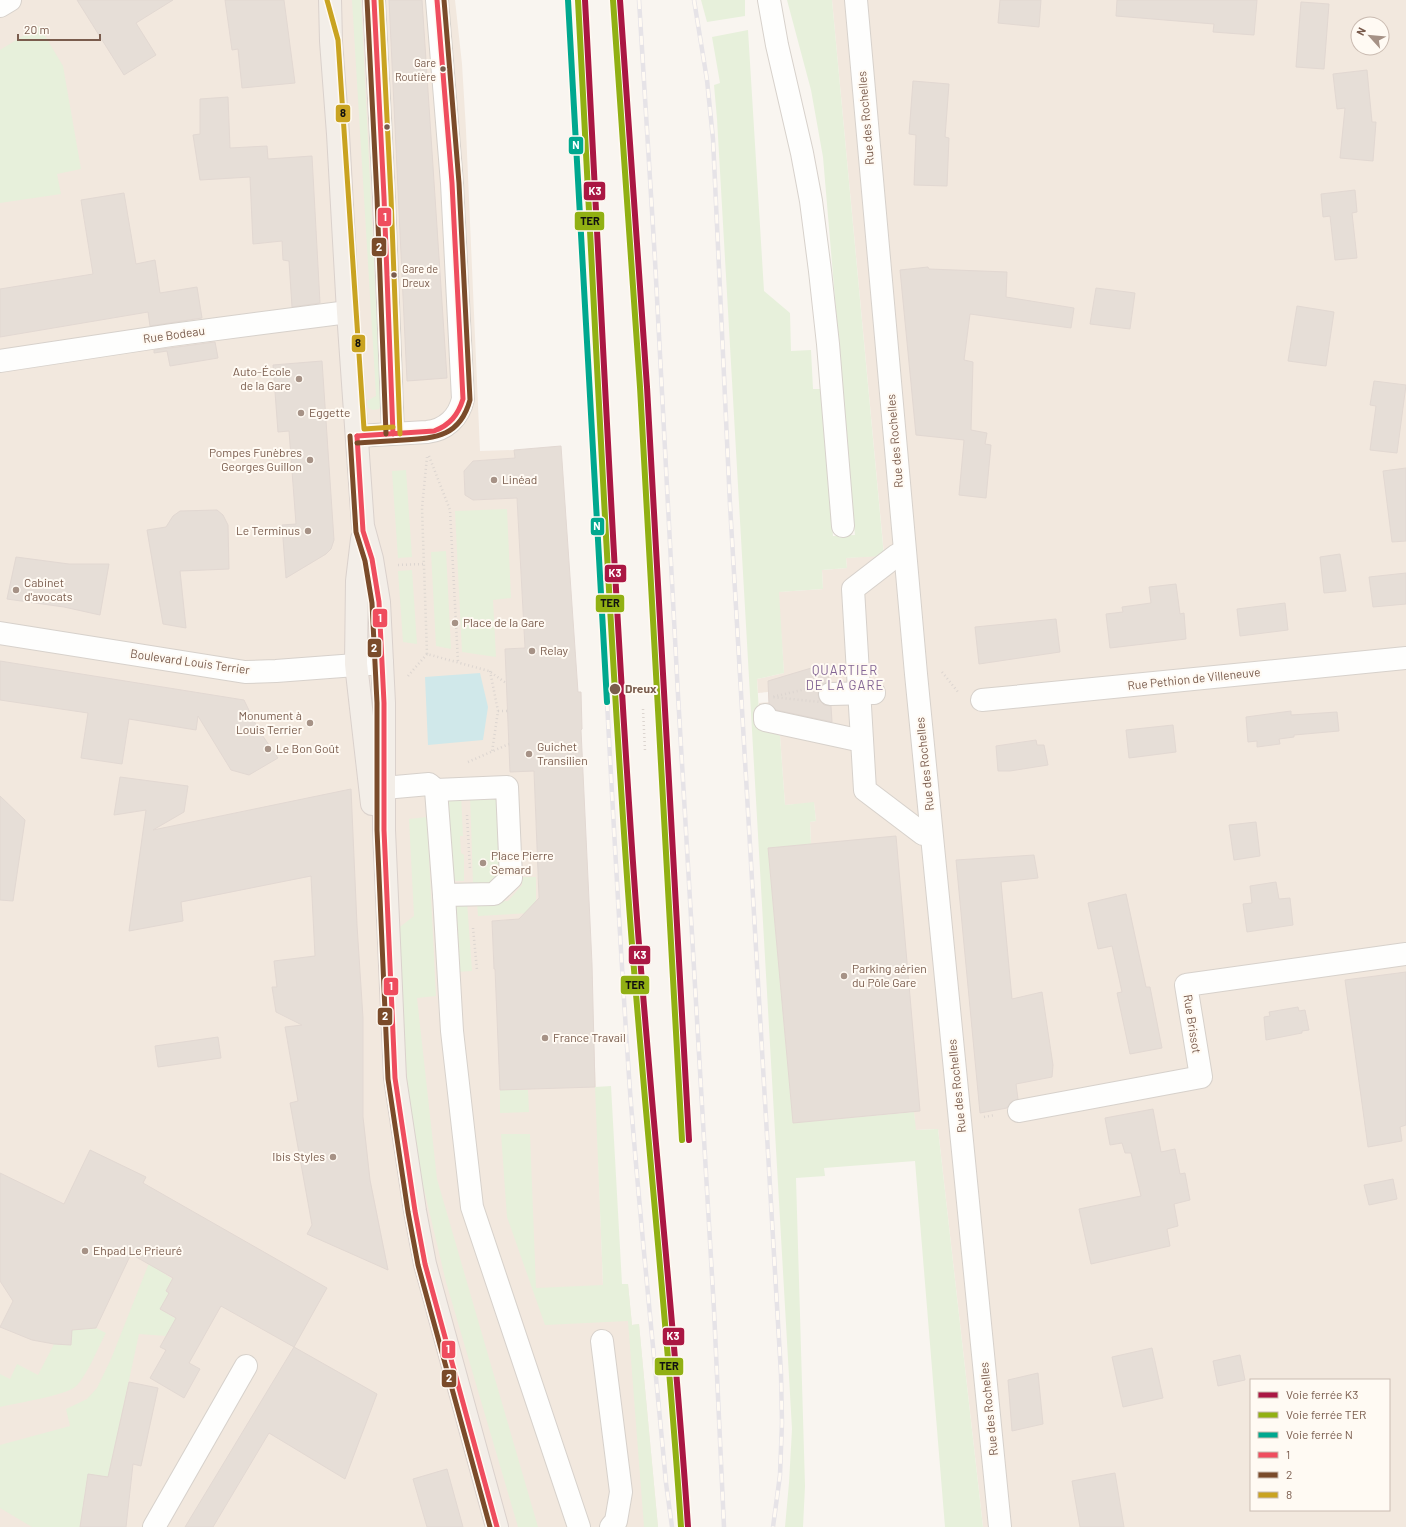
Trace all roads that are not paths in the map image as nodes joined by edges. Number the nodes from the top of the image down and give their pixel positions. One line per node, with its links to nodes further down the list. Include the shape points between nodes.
1 (10, 0): 8 (street)
2 (320, 0): 9 (main road)
3 (330, 0): 9 (main road)
4 (374, 0): 12 (street)
5 (437, 0): 12 (street, via 452,182 463,399 456,416 442,428)
6 (769, 0): 14 (street, via 776,45 811,201 827,337)
7 (856, 0): 39 (street, Rue des Rochelles, via 916,674)
8 (0, 6)
9 (331, 41): 10 (main road)
10 (348, 312): 11 (street, Rue Bodeau); 13 (main road)
11 (0, 361)
12 (392, 434): 13 (street)
13 (357, 436): 15 (main road)
14 (843, 526)
15 (363, 531): 19 (main road, via 372,559 377,589); 20 (main road, via 357,581)
16 (897, 555): 25 (street, via 853,588)
17 (0, 633): 20 (street, Boulevard Louis Terrier, via 245,672)
18 (1406, 658): 23 (street, Rue Pethion de Villeneuve)
19 (382, 663): 20 (street, Boulevard Louis Terrier); 26 (main road)
20 (356, 664): 35 (main road, via 375,831 382,1079 413,1266)
21 (824, 690): 22 (street)
22 (874, 693)
23 (982, 700)
24 (769, 706): 25 (street, via 765,720)
25 (862, 741): 28 (street, via 865,790)
26 (384, 788): 27 (street, via 429,784); 36 (main road, via 394,1078 425,1264)
27 (436, 790): 29 (street); 29 (street, via 507,787 511,878 494,894)
28 (923, 834)
29 (444, 895): 37 (street, via 452,1031 472,1207)
30 (1406, 954): 31 (street, Rue Brissot, via 1186,985 1200,1077)
31 (1019, 1111)
32 (602, 1341): 38 (street, via 621,1492 616,1521)
33 (246, 1366): 34 (street)
34 (154, 1527)
35 (482, 1527)
36 (497, 1527)
37 (579, 1527)
38 (611, 1527)
39 (1000, 1527)

